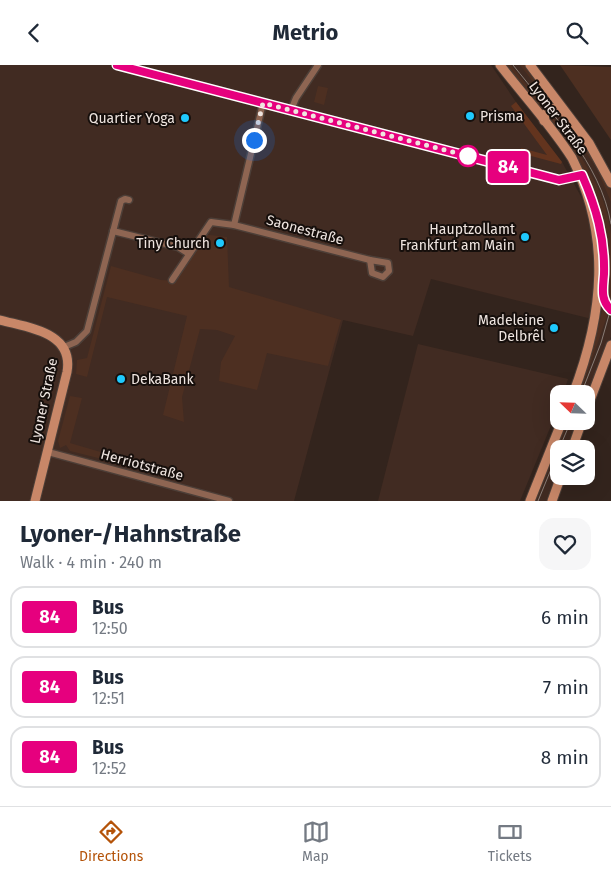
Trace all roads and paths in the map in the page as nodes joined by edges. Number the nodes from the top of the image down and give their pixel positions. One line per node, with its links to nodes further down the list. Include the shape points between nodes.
1 (117, 65): 5 (street)
2 (318, 65): 6 (street)
3 (500, 65): 8 (main road, Lyoner Straße)
4 (530, 65): 7 (main road, Lyoner Straße)
5 (263, 103): 6 (street); 12 (street)
6 (291, 110): 9 (street, via 559,180)
7 (568, 114): 8 (main road, via 552,109 546,113); 10 (main road, Lyoner Straße)
8 (544, 121): 9 (main road, Lyoner Straße)
9 (582, 175): 17 (main road, Lyoner Straße, via 600,223 604,256)
10 (611, 183)
11 (129, 200): 13 (street, via 121,201)
12 (234, 225): 14 (street, Saonestraße, via 210,222); 15 (street, Saonestraße)
13 (113, 231): 14 (street, via 178,247); 21 (street, via 87,331 76,342)
14 (189, 254): 16 (street, Saonestraße)
15 (370, 260)
16 (172, 280)
17 (602, 291): 18 (main road); 22 (main road, Lyoner Straße, via 594,332)
18 (611, 310)
19 (0, 320): 21 (main road, Lyoner Straße, via 47,334)
20 (611, 345): 23 (main road)
21 (64, 347): 25 (main road, Lyoner Straße, via 69,363)
22 (576, 385)
23 (595, 387)
24 (558, 430): 29 (main road)
25 (48, 452): 27 (main road, Lyoner Straße); 28 (street, Herriotstraße)
26 (558, 485): 30 (main road)
27 (35, 501)
28 (229, 501)
29 (530, 501)
30 (552, 501)

